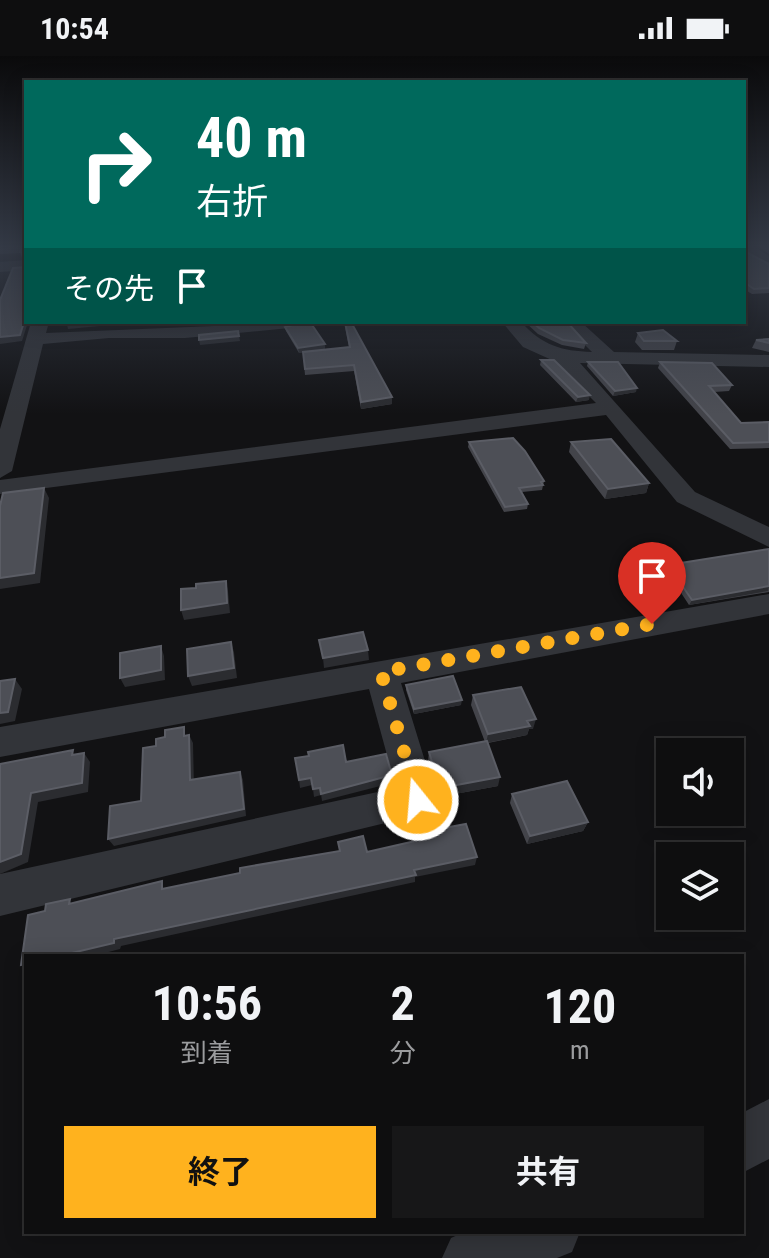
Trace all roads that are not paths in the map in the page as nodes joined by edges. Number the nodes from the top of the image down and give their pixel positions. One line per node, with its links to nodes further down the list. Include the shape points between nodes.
1 (279, 324): 4 (street)
2 (513, 324): 5 (street, via 530,343)
3 (573, 324): 6 (street)
4 (30, 340): 9 (street)
5 (561, 357): 6 (street); 8 (street)
6 (609, 358): 7 (street)
7 (769, 361)
8 (609, 408): 10 (street); 11 (street, via 686,497)
9 (0, 471)
10 (0, 487)
11 (769, 538)
12 (769, 604): 13 (street)
13 (381, 672): 14 (street); 15 (street, via 418,800)
14 (0, 742)
15 (0, 895)
16 (769, 1125): 17 (street)
17 (744, 1145)
18 (546, 1234): 19 (street)
19 (471, 1258)

